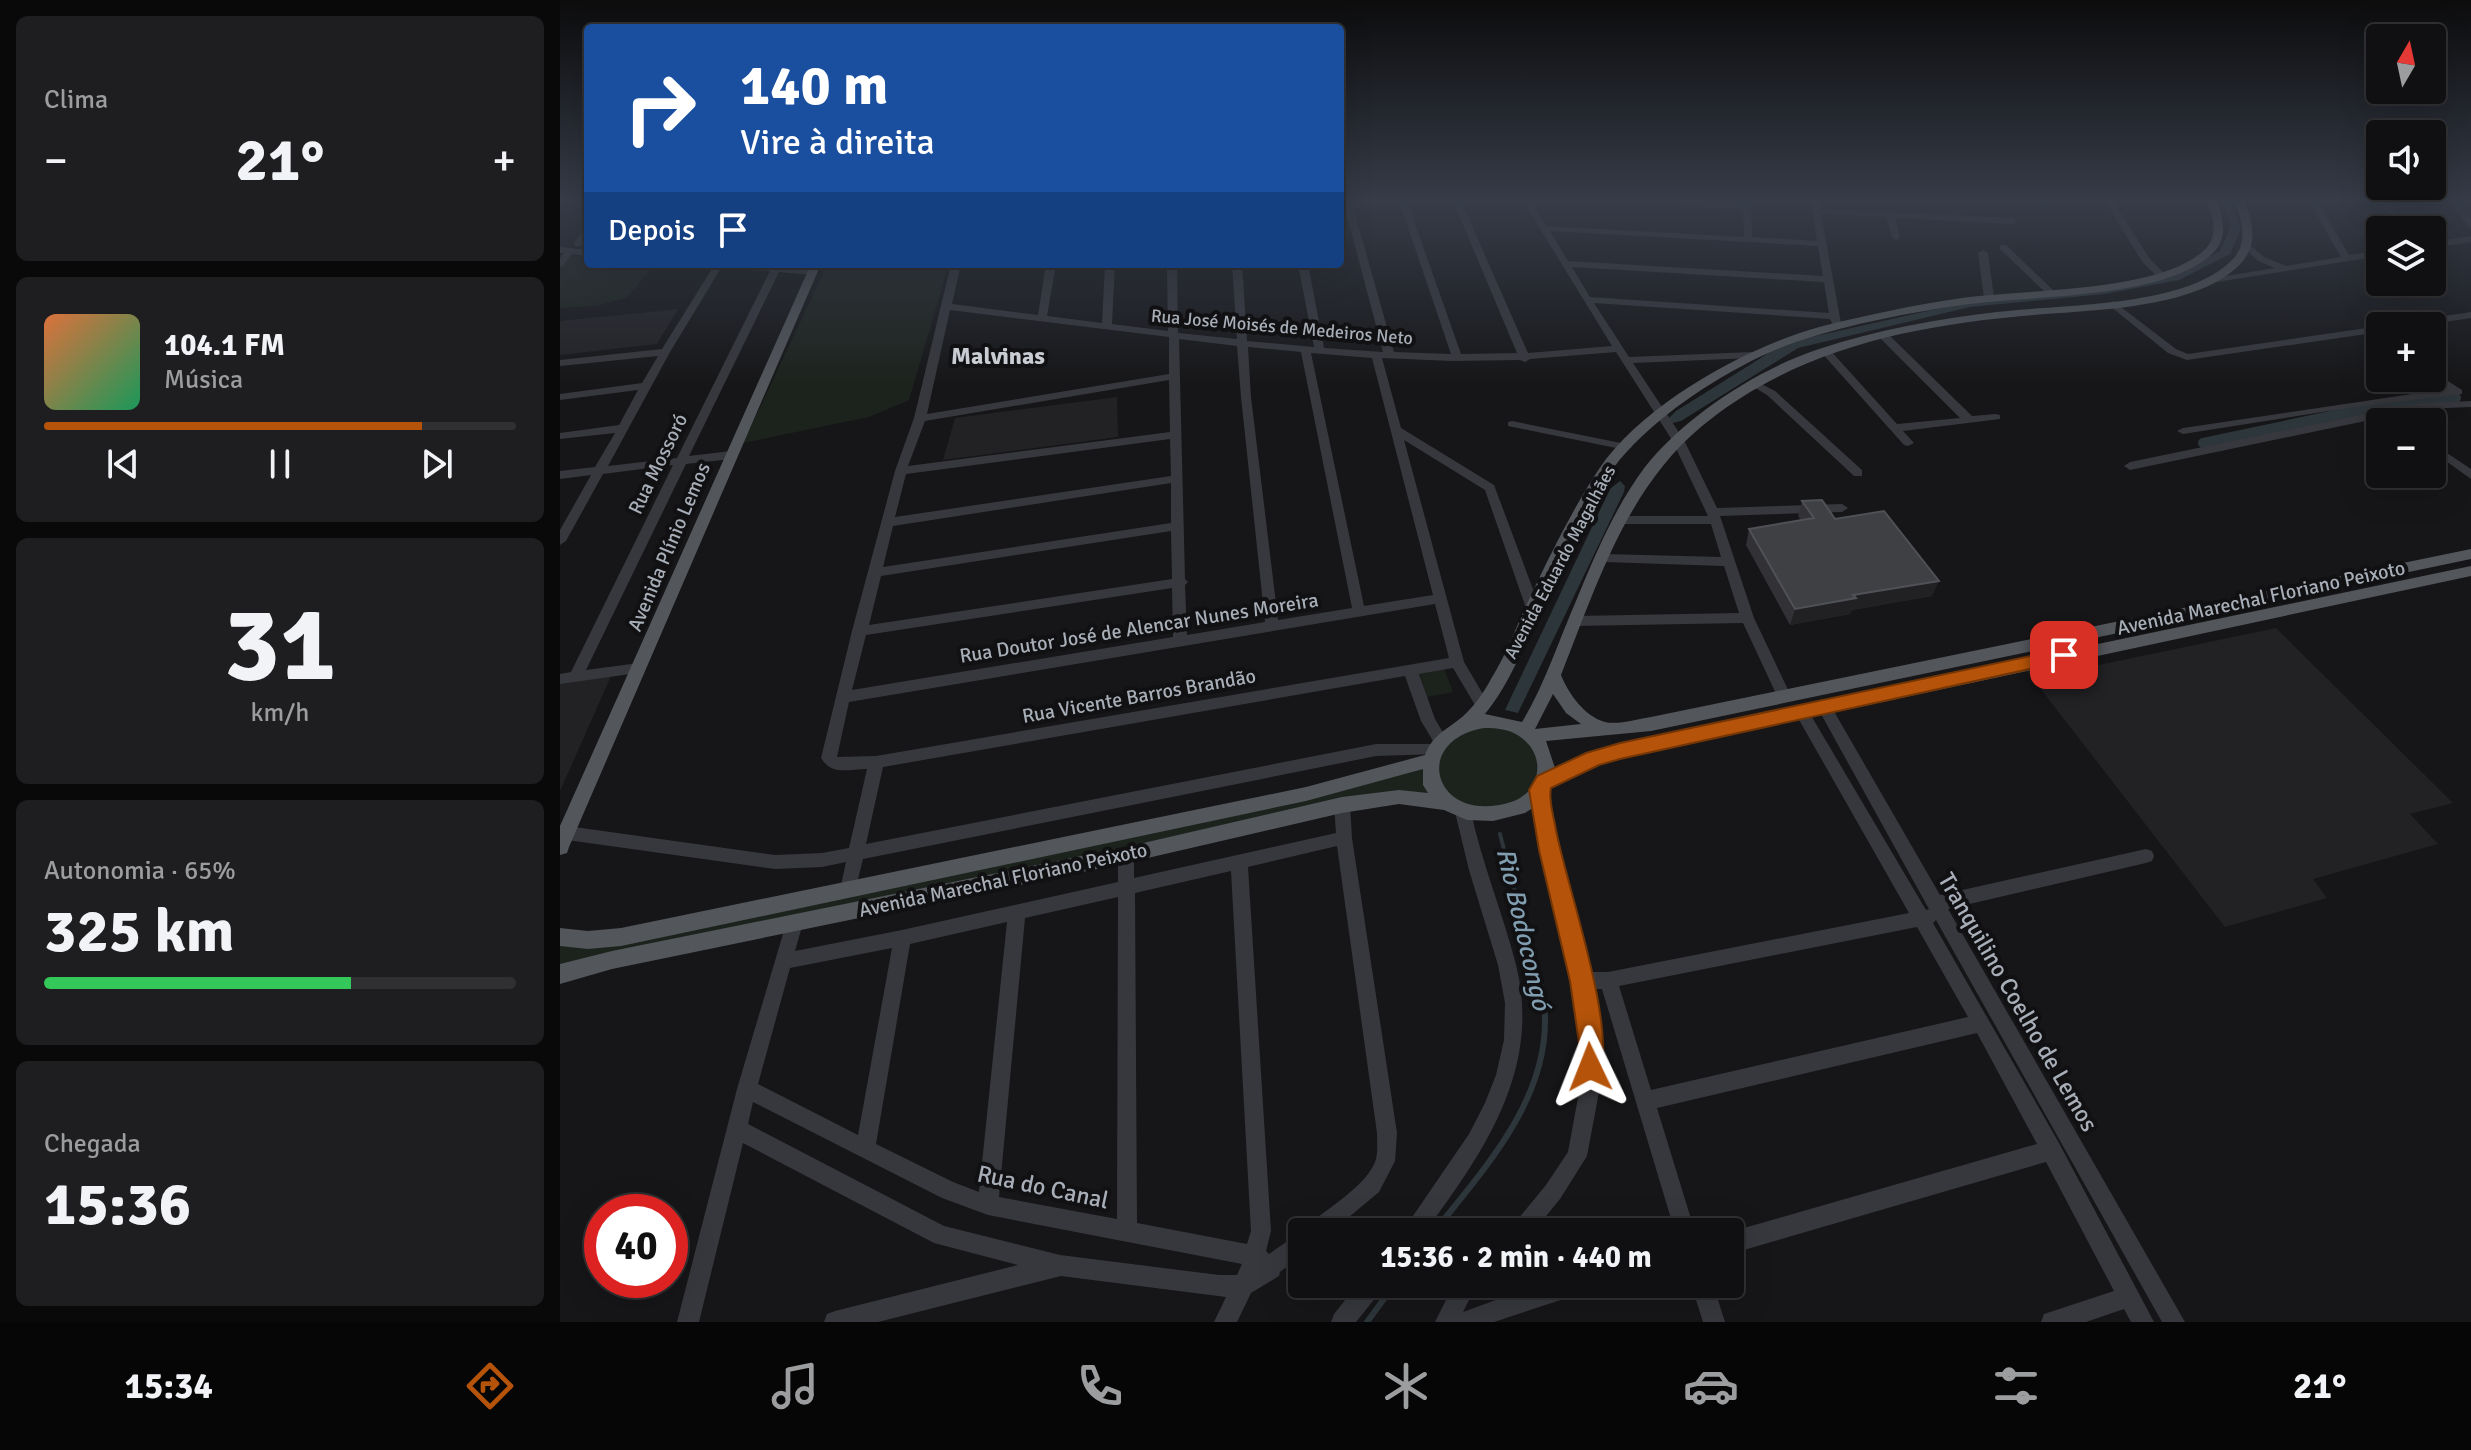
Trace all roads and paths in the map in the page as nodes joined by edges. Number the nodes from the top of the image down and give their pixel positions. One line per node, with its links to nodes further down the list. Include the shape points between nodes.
1 (1359, 263): 45 (street)
2 (1424, 263): 48 (street)
3 (1484, 263): 49 (street)
4 (1826, 263): 26 (street)
5 (1984, 263): 29 (street)
6 (2019, 263): 28 (street)
7 (2148, 263): 25 (street)
8 (2192, 263): 25 (main road, Avenida Eduardo Magalhães)
9 (2235, 263): 27 (main road, Avenida Eduardo Magalhães)
10 (2267, 263): 23 (street)
11 (2329, 263): 23 (street)
12 (1566, 264): 26 (street); 30 (street)
13 (716, 268): 44 (street)
14 (756, 268): 24 (street)
15 (802, 268): 24 (street)
16 (815, 268): 73 (main road, Avenida Plínio Lemos)
17 (955, 268): 32 (street)
18 (1050, 268): 34 (street)
19 (1110, 268): 37 (street)
20 (1172, 268): 38 (street)
21 (1237, 268): 41 (street)
22 (1303, 268): 42 (street)
23 (2287, 269): 27 (street)
24 (775, 270): 75 (street, Rua Mossoró)
25 (2161, 275): 28 (main road, Avenida Eduardo Magalhães)
26 (1829, 279): 36 (street)
27 (2207, 282): 31 (main road, Avenida Eduardo Magalhães)
28 (2050, 292): 29 (main road, Avenida Eduardo Magalhães)
29 (1989, 298): 36 (main road, Avenida Eduardo Magalhães)
30 (1587, 300): 36 (street); 46 (street)
31 (2113, 304): 39 (street, via 2181,356); 40 (main road, Avenida Eduardo Magalhães, via 1996,315)
32 (944, 309): 34 (street, Rua José Moisés de Medeiros Neto); 38 (street); 61 (street)
33 (2471, 315): 35 (street)
34 (1042, 317): 37 (street, Rua José Moisés de Medeiros Neto)
35 (2446, 319)
36 (1836, 322): 47 (main road, Avenida Eduardo Magalhães)
37 (1107, 326): 38 (street, Rua José Moisés de Medeiros Neto)
38 (1174, 334): 41 (street, Rua José Moisés de Medeiros Neto); 51 (street)
39 (2366, 334)
40 (1885, 337): 43 (main road, Avenida Eduardo Magalhães); 62 (street)
41 (1244, 343): 42 (street, Rua José Moisés de Medeiros Neto); 100 (street)
42 (1312, 348): 45 (street, Rua José Moisés de Medeiros Neto); 97 (street)
43 (1825, 351): 53 (main road, Avenida Eduardo Magalhães); 65 (street)
44 (665, 352): 50 (street); 54 (street)
45 (1382, 354): 48 (street, Rua José Moisés de Medeiros Neto); 66 (street)
46 (1621, 354): 47 (street, Rua José Moisés de Medeiros Neto); 49 (street, Rua José Moisés de Medeiros Neto); 58 (street)
47 (1752, 355): 58 (main road, Avenida Eduardo Magalhães)
48 (1457, 357): 49 (street, Rua José Moisés de Medeiros Neto)
49 (1525, 359)
50 (560, 363)
51 (1175, 376): 61 (street); 68 (street)
52 (2446, 383): 55 (street)
53 (1756, 384): 70 (main road, Avenida Eduardo Magalhães); 79 (street)
54 (647, 386): 56 (street); 64 (street)
55 (2466, 396): 57 (street); 67 (street, via 2357,401)
56 (560, 397)
57 (2411, 408)
58 (1661, 413): 70 (street); 72 (main road, Avenida Eduardo Magalhães)
59 (1996, 417): 62 (street)
60 (2366, 417): 76 (street)
61 (920, 418): 78 (street)
62 (1969, 420): 65 (street)
63 (1512, 424): 72 (street)
64 (624, 428): 69 (street); 77 (street)
65 (1896, 428): 71 (street)
66 (1398, 431): 95 (street); 96 (street, via 1490,488)
67 (2183, 431)
68 (1175, 435): 78 (street); 82 (street)
69 (560, 436)
70 (1678, 440): 84 (street); 85 (main road, Avenida Eduardo Magalhães, via 1650,470)
71 (1908, 443)
72 (1626, 447): 96 (main road, Avenida Eduardo Magalhães, via 1607,469)
73 (731, 455): 75 (street); 104 (main road, Avenida Plínio Lemos)
74 (2446, 456): 81 (street)
75 (683, 460): 77 (street); 107 (street, Rua Mossoró)
76 (2130, 466)
77 (601, 470): 80 (street); 88 (street)
78 (901, 471): 86 (street)
79 (1858, 473)
80 (560, 475)
81 (2471, 475)
82 (1176, 479): 86 (street); 87 (street)
83 (1842, 508): 84 (street)
84 (1714, 516): 85 (street); 91 (street)
85 (1621, 520): 90 (main road, Avenida Eduardo Magalhães)
86 (890, 522): 93 (street)
87 (1179, 526): 93 (street); 94 (street)
88 (560, 541)
89 (2471, 554): 109 (main road, Avenida Marechal Floriano Peixoto)
90 (1604, 558): 91 (street); 99 (main road, Avenida Eduardo Magalhães)
91 (1727, 562): 98 (street)
92 (2471, 571): 111 (main road, Avenida Marechal Floriano Peixoto)
93 (874, 573): 101 (street)
94 (1181, 582): 101 (street); 102 (street)
95 (1441, 598): 97 (street, Rua Doutor José de Alencar Nunes Moreira); 103 (street)
96 (1533, 608): 112 (main road, Avenida Eduardo Magalhães)
97 (1359, 612): 100 (street, Rua Doutor José de Alencar Nunes Moreira)
98 (1747, 618): 99 (street); 109 (street)
99 (1575, 621): 106 (main road, Avenida Eduardo Magalhães)
100 (1272, 627): 102 (street, Rua Doutor José de Alencar Nunes Moreira)
101 (859, 631): 110 (street)
102 (1180, 642): 110 (street, Rua Doutor José de Alencar Nunes Moreira)
103 (1457, 662): 105 (street, Rua Vicente Barros Brandão); 112 (street)
104 (639, 668): 107 (street); 122 (main road, Avenida Plínio Lemos)
105 (1410, 669): 117 (street); 118 (street, Rua Vicente Barros Brandão)
106 (1552, 674): 115 (main road, via 1567,705); 116 (main road, Avenida Eduardo Magalhães)
107 (576, 676): 108 (street)
108 (560, 679)
109 (1784, 696): 115 (main road, Avenida Marechal Floriano Peixoto)
110 (844, 697): 118 (street, Rua Vicente Barros Brandão, via 829,758 844,765)
111 (1823, 705): 113 (main road, Avenida Marechal Floriano Peixoto); 132 (street, Tranquilino Coelho de Lemos)
112 (1483, 706): 114 (main road, Avenida Eduardo Magalhães)
113 (1801, 711): 119 (main road, Avenida Marechal Floriano Peixoto, via 1593,758); 132 (street, Tranquilino Coelho de Lemos)
114 (1463, 726): 116 (main road, via 1495,721); 117 (main road)
115 (1607, 730): 116 (main road, Avenida Marechal Floriano Peixoto)
116 (1528, 734): 119 (main road, via 1545,758)
117 (1435, 750): 121 (main road, via 1430,776 1436,790); 125 (street, via 1376,750); 130 (main road, Avenida Marechal Floriano Peixoto, via 1306,794)
118 (876, 762): 125 (street)
119 (1542, 786): 121 (main road, via 1521,807 1503,814 1483,816); 139 (street, via 1549,850)
120 (1342, 805): 121 (main road, Avenida Marechal Floriano Peixoto, via 1399,797); 123 (street); 126 (main road, Avenida Marechal Floriano Peixoto)
121 (1455, 807): 149 (street, via 1507,965 1514,1036 1496,1106 1469,1157)
122 (564, 831): 124 (main road, Avenida Plínio Lemos); 125 (street, via 775,862)
123 (1344, 838): 128 (street); 148 (street, via 1387,1153 1376,1177)
124 (560, 847)
125 (855, 855): 130 (street)
126 (1126, 855): 129 (street); 133 (main road, Avenida Marechal Floriano Peixoto)
127 (2146, 856): 132 (street)
128 (1239, 862): 129 (street); 155 (street)
129 (1128, 886): 131 (street); 152 (street)
130 (848, 890): 134 (main road, Avenida Marechal Floriano Peixoto, via 621,937)
131 (1017, 912): 135 (street); 147 (street)
132 (1933, 912): 138 (street); 140 (street, Tranquilino Coelho de Lemos); 141 (street, Tranquilino Coelho de Lemos)
133 (794, 923): 136 (street); 137 (main road, Avenida Marechal Floriano Peixoto)
134 (560, 937)
135 (902, 938): 136 (street); 145 (street)
136 (784, 961): 142 (street)
137 (560, 974)
138 (1608, 980): 139 (street); 143 (street)
139 (1582, 981): 150 (street, via 1591,1043 1586,1118 1577,1156)
140 (1982, 1023): 141 (street, Tranquilino Coelho de Lemos); 143 (street)
141 (2005, 1048): 146 (street, Tranquilino Coelho de Lemos); 172 (street, Tranquilino Coelho de Lemos)
142 (747, 1089): 144 (street); 145 (street, Rua do Canal)
143 (1645, 1101): 151 (street)
144 (737, 1129): 156 (street, via 941,1236); 164 (street)
145 (866, 1147): 147 (street, Rua do Canal, via 949,1191)
146 (2052, 1150): 153 (street); 158 (street, Tranquilino Coelho de Lemos)
147 (988, 1205): 152 (street, Rua do Canal)
148 (1331, 1218)
149 (1423, 1218)
150 (1532, 1218)
151 (1681, 1218)
152 (1127, 1230): 155 (street, Rua do Canal)
153 (1744, 1239)
154 (1288, 1249): 155 (street)
155 (1263, 1262): 157 (street)
156 (1061, 1265): 157 (street); 165 (street)
157 (1245, 1285): 163 (street)
158 (2129, 1297): 170 (street); 171 (street, Tranquilino Coelho de Lemos)
159 (1361, 1298): 166 (street)
160 (1459, 1298): 167 (street)
161 (1529, 1298): 168 (street)
162 (1706, 1298): 169 (street)
163 (1227, 1320)
164 (688, 1322)
165 (835, 1322)
166 (1342, 1322)
167 (1446, 1322)
168 (1466, 1322)
169 (1714, 1322)
170 (2052, 1322)
171 (2143, 1322)
172 (2174, 1322)

